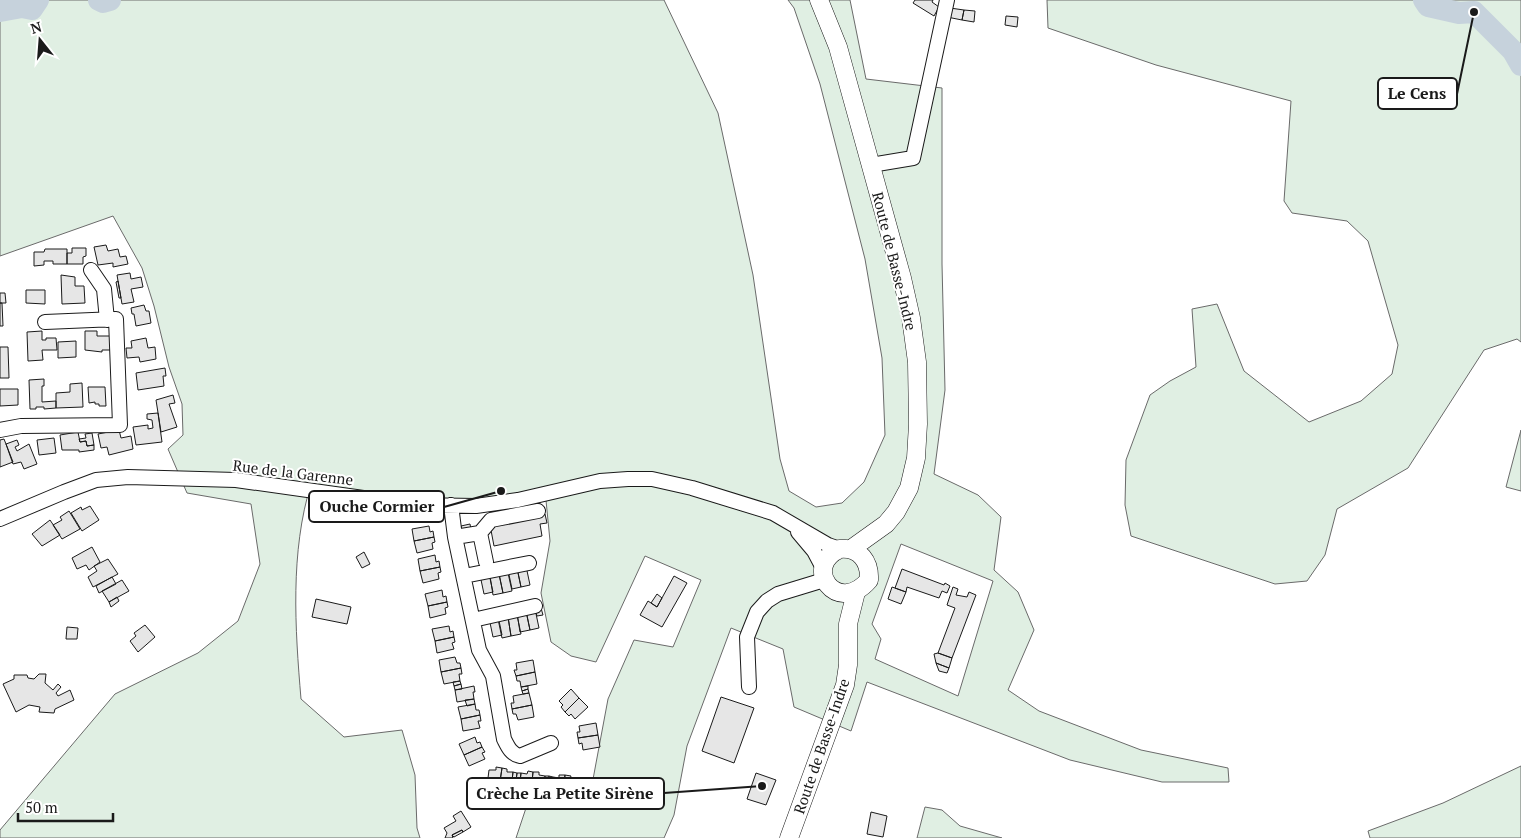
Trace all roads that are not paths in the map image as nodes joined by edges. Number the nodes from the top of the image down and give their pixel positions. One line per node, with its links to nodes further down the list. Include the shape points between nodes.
1 (819, 0): 3 (main road, Route de Basse-Indre, via 838,47)
2 (947, 0): 3 (street, via 913,158)
3 (871, 165): 12 (main road, Route de Basse-Indre, via 902,278 917,362 916,458 909,488)
4 (91, 270): 5 (street, via 104,289)
5 (106, 320): 6 (street); 7 (street, via 116,319 120,425 21,426)
6 (45, 322)
7 (0, 430)
8 (451, 504): 10 (street, Rue de la Garenne, via 413,505 236,480 128,477 96,480); 11 (street, Rue de la Garenne, via 476,506 600,482 652,479 756,507); 14 (street)
9 (538, 510): 13 (street, via 491,520)
10 (0, 519)
11 (789, 522): 15 (street, Rue de la Garenne, via 828,545); 20 (street, Rue de la Garenne, via 814,551)
12 (886, 524): 15 (main road, Route de Basse-Indre); 18 (main road, Route de Basse-Indre)
13 (480, 533): 14 (street); 16 (street)
14 (456, 538): 19 (street)
15 (846, 549): 18 (main road, via 860,553); 20 (main road, via 829,556)
16 (486, 562)
17 (529, 563): 19 (street)
18 (868, 567): 21 (main road, via 869,580)
19 (464, 576): 23 (street)
20 (827, 579): 21 (main road, via 848,594); 24 (main road, Route de Basse-Indre); 25 (street, via 778,594 757,612 747,637)
21 (856, 592): 24 (main road, Route de Basse-Indre)
22 (535, 606): 23 (street)
23 (473, 620): 26 (street, via 479,650 493,676 508,749 520,756)
24 (848, 624): 27 (main road, Route de Basse-Indre, via 845,685)
25 (749, 687)
26 (551, 742)
27 (789, 838)

